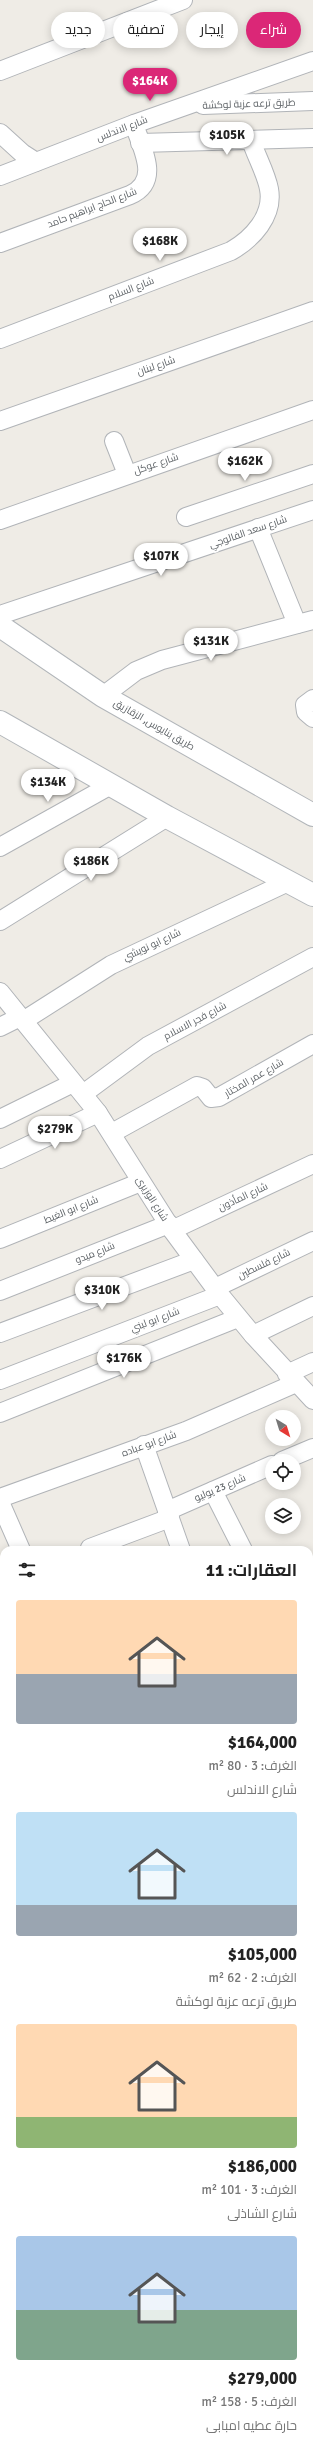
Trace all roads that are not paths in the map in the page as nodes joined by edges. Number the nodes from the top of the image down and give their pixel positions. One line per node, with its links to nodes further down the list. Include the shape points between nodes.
1 (183, 0): 3 (street)
2 (313, 61): 5 (street, شارع الاندلس)
3 (0, 71)
4 (313, 102): 5 (street, طريق ترعه عزبة لوكشة)
5 (184, 106): 6 (street, شارع الاندلس)
6 (134, 124): 10 (street, شارع الحاج ابراهيم حامد); 11 (street, شارع الاندلس)
7 (0, 133): 11 (street)
8 (313, 138): 9 (street)
9 (250, 140): 10 (street); 15 (street, شارع السلام, via 269,189 264,218 247,241 231,251)
10 (140, 143): 13 (street, شارع الحاج ابراهيم حامد, via 148,174 137,192)
11 (36, 162): 12 (street, شارع الاندلس)
12 (0, 176)
13 (0, 243)
14 (313, 311): 17 (street, شارع لبنان)
15 (0, 339)
16 (313, 410): 19 (street, شارع عوكل)
17 (0, 421)
18 (114, 440): 19 (street)
19 (127, 474): 23 (street, شارع عوكل)
20 (313, 474): 22 (street)
21 (313, 510): 24 (street, شارع سعد الفالوجي)
22 (186, 517)
23 (0, 520)
24 (258, 528): 25 (street, شارع سعد الفالوجي); 26 (street)
25 (0, 615)
26 (305, 622): 28 (street, via 162,660 136,671)
27 (0, 626): 28 (main road, طريق بنايوس, الزقازيق)
28 (104, 696): 31 (main road, طريق بنايوس, الزقازيق)
29 (0, 722): 30 (main road)
30 (111, 785): 32 (main road); 33 (street)
31 (313, 815)
32 (167, 817): 34 (main road); 36 (street)
33 (0, 847)
34 (288, 882): 35 (main road); 39 (street, شارع ابو نويشي, via 111,965)
35 (313, 895)
36 (0, 921)
37 (313, 957): 42 (street, شارع فجر الاسلام, via 148,1046)
38 (0, 992): 39 (street, شارع الوزيرى)
39 (22, 1019): 40 (street, شارع ابو نويشي); 42 (street, شارع الوزيرى)
40 (0, 1027)
41 (313, 1044): 45 (street, شارع عمر المختار, via 219,1097 211,1098 203,1088 196,1086)
42 (78, 1089): 43 (street, شارع الوزيرى); 44 (street, شارع فجر الاسلام)
43 (98, 1113): 45 (street, شارع الوزيرى); 46 (street)
44 (0, 1119)
45 (112, 1133): 48 (street, شارع الوزيرى)
46 (0, 1160)
47 (313, 1164): 49 (street, شارع المأذون)
48 (141, 1182): 49 (street, شارع الوزيرى); 50 (street, شارع ابو الغيط)
49 (170, 1227): 52 (street, شارع الوزيرى); 53 (street, شارع ميدو)
50 (0, 1239)
51 (313, 1241): 54 (street, شارع فلسطين)
52 (194, 1260): 54 (street, شارع الوزيرى); 57 (street)
53 (0, 1291)
54 (218, 1291): 56 (street, شارع الوزيرى); 61 (street, شارع ابو لبني)
55 (313, 1306): 58 (street)
56 (238, 1318): 58 (street, شارع الوزيرى); 63 (street)
57 (0, 1333)
58 (253, 1336): 60 (street, شارع الوزيرى)
59 (313, 1362): 60 (street, شارع ابو عباده)
60 (292, 1379): 62 (street, شارع الوزيرى); 64 (street, شارع ابو عباده, via 225,1415)
61 (0, 1380)
62 (313, 1400)
63 (0, 1413)
64 (144, 1445): 69 (street, شارع ابو عباده); 71 (street)
65 (313, 1448): 66 (street)
66 (299, 1454)
67 (265, 1469): 68 (street, شارع 23 يوليو)
68 (213, 1491): 71 (street, شارع 23 يوليو); 75 (street)
69 (0, 1498)
70 (0, 1502): 72 (street)
71 (168, 1514): 73 (street, شارع 23 يوليو); 74 (street)
72 (19, 1546)
73 (95, 1546)
74 (180, 1546)
75 (241, 1546)

